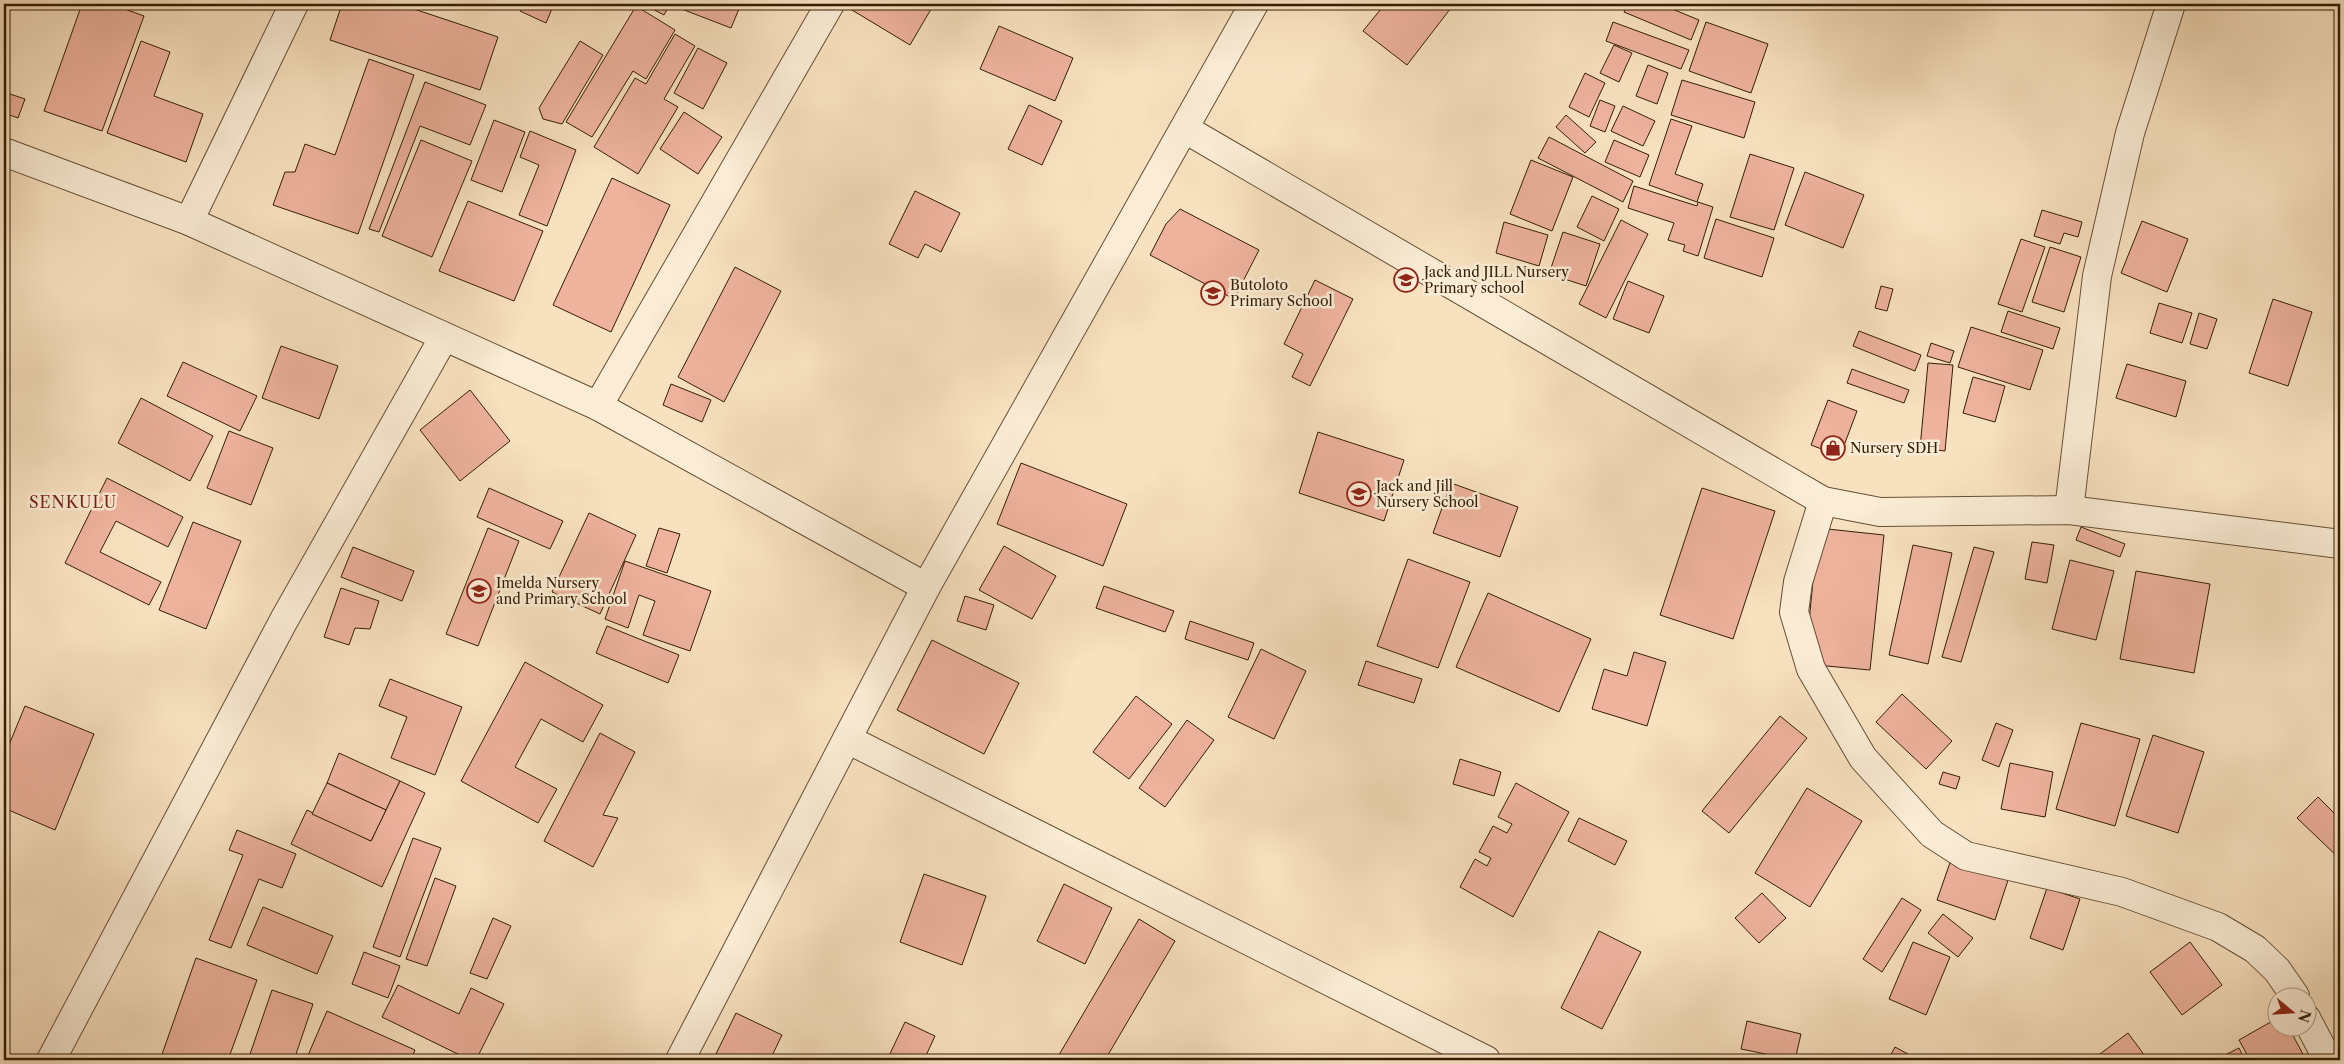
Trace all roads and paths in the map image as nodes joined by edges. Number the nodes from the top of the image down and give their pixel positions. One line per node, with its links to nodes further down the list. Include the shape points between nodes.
1 (294, 4): 7 (street)
2 (830, 4): 9 (street)
3 (1254, 4): 5 (street)
4 (2170, 4): 11 (street, via 2130,133 2097,276)
5 (1185, 129): 10 (street); 13 (street)
6 (4, 152): 7 (street)
7 (189, 221): 8 (street)
8 (444, 337): 9 (street); 17 (street, via 284,620)
9 (598, 406): 13 (street)
10 (1823, 501): 11 (street, via 1880,512); 15 (street, via 1798,582 1794,612 1811,669 1863,758 1932,834 1966,856 2122,892 2218,927 2255,949 2277,970)
11 (2069, 510): 12 (street)
12 (2340, 544)
13 (926, 587): 14 (street)
14 (847, 739): 18 (street); 19 (street)
15 (2287, 986)
16 (2315, 1036): 20 (street)
17 (51, 1060)
18 (680, 1060)
19 (1486, 1060)
20 (2328, 1060)

